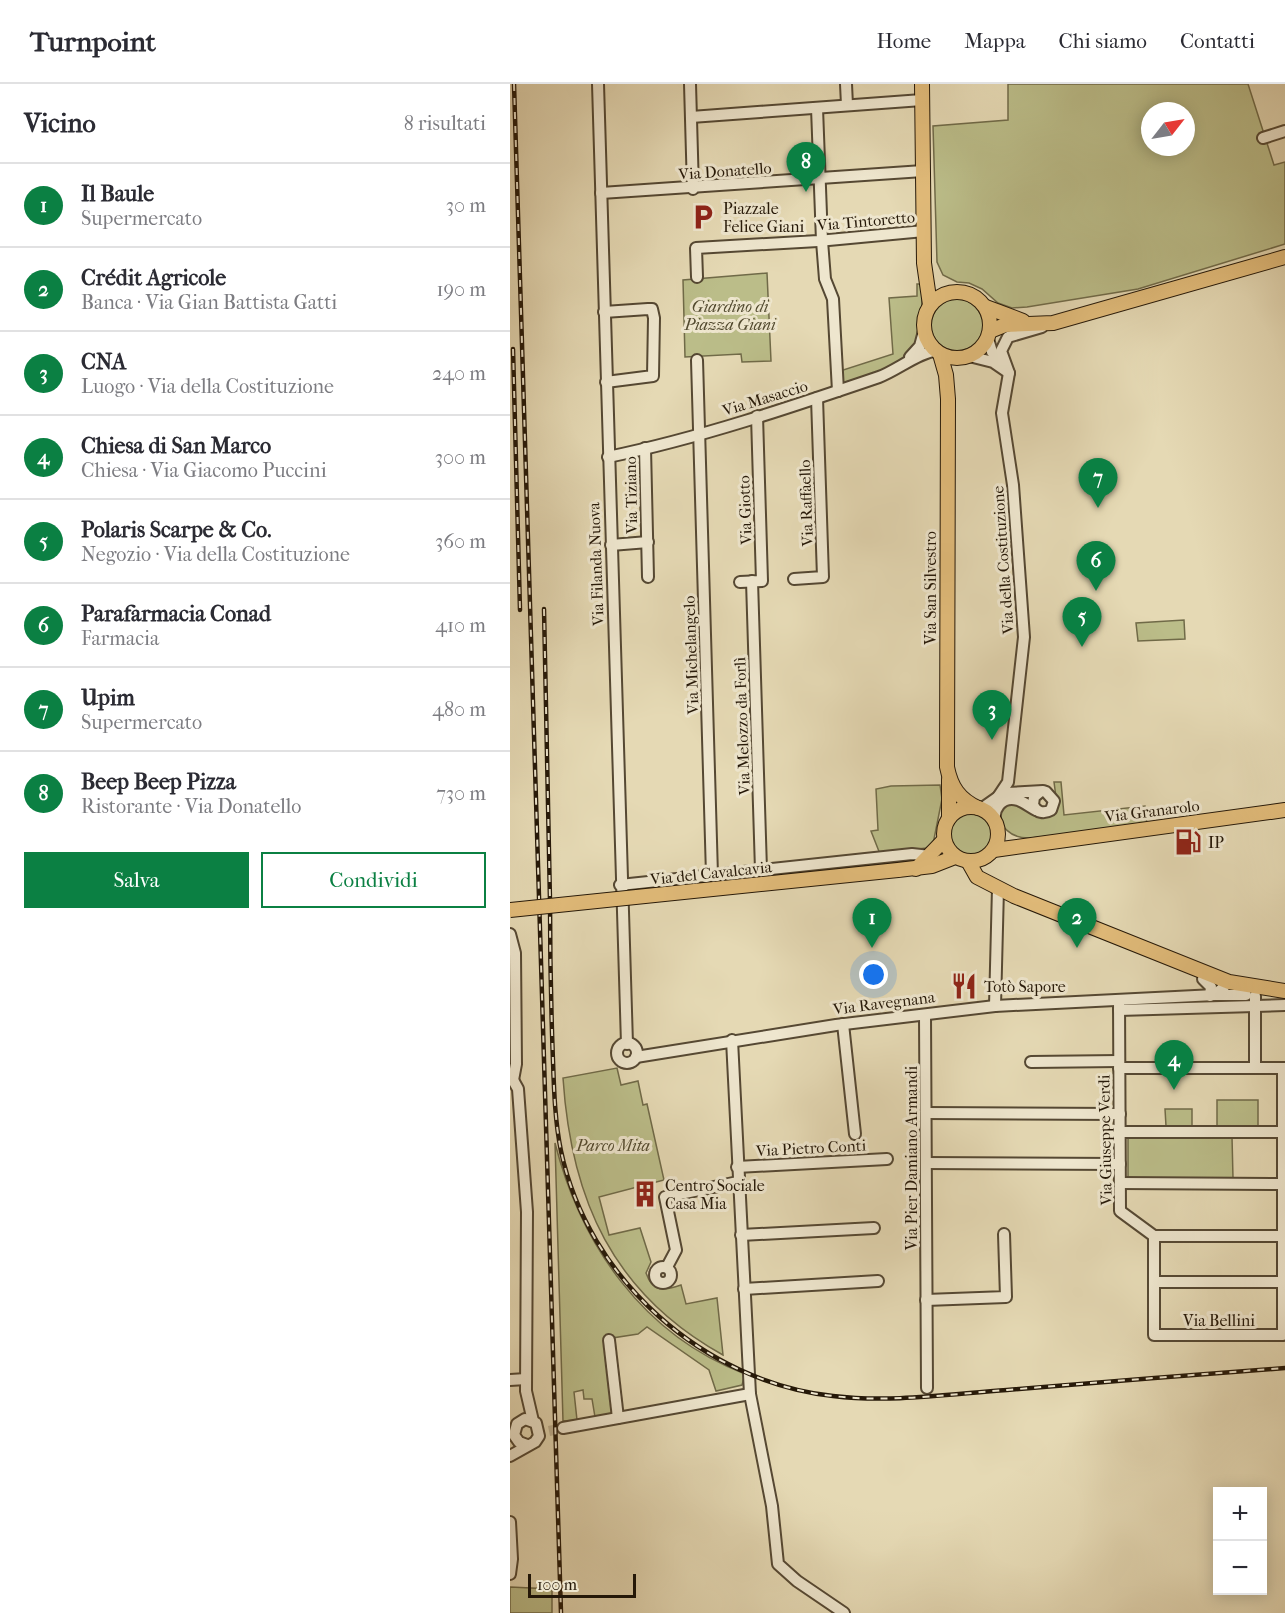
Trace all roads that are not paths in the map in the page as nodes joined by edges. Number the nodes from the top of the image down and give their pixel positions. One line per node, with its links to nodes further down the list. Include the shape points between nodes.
1 (598, 84): 14 (street, Via Filanda Nuova)
2 (690, 84): 8 (street)
3 (846, 84): 6 (street)
4 (922, 84): 5 (main road)
5 (922, 100): 6 (street); 11 (main road)
6 (847, 105): 7 (street)
7 (817, 108): 8 (street); 12 (street)
8 (692, 117): 13 (street)
9 (1285, 131): 10 (street)
10 (1263, 138)
11 (923, 171): 12 (street, Via Donatello); 15 (main road)
12 (819, 180): 13 (street, Via Donatello); 16 (street)
13 (693, 189): 14 (street, Via Donatello)
14 (601, 193): 23 (street, Via Filanda Nuova)
15 (924, 231): 16 (street, Via Tintoretto); 18 (main road)
16 (822, 241): 19 (street, Via Tintoretto, via 696,248); 34 (street, via 825,279 833,299)
17 (1285, 257): 24 (main road)
18 (924, 264): 20 (main road, via 934,279); 21 (main road)
19 (697, 277)
20 (952, 291): 21 (main road); 22 (main road, via 970,294)
21 (930, 305): 26 (main road)
22 (986, 307): 25 (main road); 27 (main road)
23 (604, 312): 33 (street, Via Filanda Nuova); 33 (street, via 652,309 654,318 653,376)
24 (1053, 323): 25 (main road); 32 (street, Via della Costituzione, via 1015,332 1003,341 1001,351)
25 (1034, 324): 27 (main road, via 1005,325)
26 (924, 331): 28 (main road); 31 (street, Via Masaccio, via 920,346)
27 (989, 334): 29 (main road, via 977,352); 32 (street, via 992,351)
28 (939, 353): 29 (main road); 31 (street, Via Masaccio, via 927,352); 36 (main road, Via San Silvestro)
29 (965, 357): 32 (street, via 993,362); 36 (main road, Via San Silvestro, via 952,377)
30 (697, 360): 38 (street, Via Masaccio)
31 (894, 372): 34 (street, Via Masaccio)
32 (1009, 373): 48 (street, Via della Costituzione, via 1002,413 1013,485 1024,637)
33 (606, 382): 40 (street, Via Filanda Nuova)
34 (838, 391): 35 (street, Via Masaccio)
35 (817, 398): 37 (street, Via Masaccio); 44 (street, Via Raffaello, via 823,577)
36 (948, 399): 47 (main road, Via San Silvestro)
37 (757, 416): 38 (street, Via Masaccio); 45 (street, Via Giotto, via 762,581)
38 (700, 434): 39 (street, Via Masaccio); 64 (street, Via Michelangelo)
39 (645, 448): 40 (street, Via Masaccio); 41 (street, Via Tiziano)
40 (608, 457): 42 (street, Via Filanda Nuova)
41 (648, 542): 42 (street, Via Tiziano); 43 (street, Via Tiziano)
42 (611, 545): 65 (street, Via Filanda Nuova)
43 (648, 577)
44 (794, 579)
45 (752, 581): 46 (street); 63 (street, Via Melozzo da Forlì)
46 (741, 582)
47 (949, 777): 52 (main road, via 964,801); 55 (main road, Via San Silvestro)
48 (1008, 782): 49 (street); 51 (street, Via della Costituzione)
49 (1017, 792): 50 (street, Via della Costituzione); 51 (street, Via della Costituzione)
50 (1040, 792): 53 (street, via 1033,800); 53 (street, via 1052,795 1054,804 1048,812)
51 (998, 797): 52 (street, Via della Costituzione)
52 (980, 808): 55 (main road, via 962,808); 56 (main road)
53 (1036, 810): 56 (street, via 1008,799 1001,802 995,813)
54 (1285, 810): 58 (main road, Via Granarolo)
55 (949, 818): 57 (main road)
56 (997, 825): 58 (main road, via 1009,839); 59 (main road, via 998,838)
57 (944, 840): 60 (main road); 61 (main road)
58 (1023, 844): 59 (main road, Via Granarolo)
59 (991, 852): 61 (main road); 66 (main road, via 987,874)
60 (930, 856): 62 (main road); 63 (street, Via del Cavalcavia, via 912,854)
61 (962, 859): 62 (main road, Via del Cavalcavia); 66 (main road, via 977,877)
62 (916, 869): 67 (main road, Via del Cavalcavia, bridge)
63 (761, 870): 64 (street, Via del Cavalcavia)
64 (712, 875): 65 (street, Via del Cavalcavia)
65 (620, 885): 79 (street, Via Filanda Nuova)
66 (998, 888): 69 (main road); 75 (street)
67 (510, 910)
68 (510, 934): 85 (street, via 515,953)
69 (1169, 959): 70 (main road); 70 (main road)
70 (1219, 990): 71 (main road, Via Ravegnana); 72 (main road, Via Ravegnana); 74 (street, Via Ravegnana)
71 (1285, 991)
72 (1254, 1001): 73 (main road, Via Ravegnana); 74 (street, Via Ravegnana); 83 (street)
73 (1283, 1002)
74 (1119, 1005): 75 (street, Via Ravegnana); 82 (street, Via Giuseppe Verdi)
75 (995, 1006): 76 (street, Via Ravegnana)
76 (925, 1014): 77 (street, Via Ravegnana); 86 (street, Via Pier Damiano Armandi)
77 (843, 1024): 78 (street, Via Ravegnana); 90 (street)
78 (732, 1040): 80 (street, Via Ravegnana); 94 (street)
79 (627, 1044): 80 (street, via 635,1048); 80 (street, via 619,1048 618,1058 626,1063)
80 (636, 1057)
81 (1031, 1062): 82 (street)
82 (1119, 1064): 83 (street); 87 (street, Via Giuseppe Verdi)
83 (1255, 1068): 84 (street)
84 (1284, 1068): 88 (street)
85 (512, 1080): 110 (street, via 518,1089 527,1212)
86 (926, 1113): 87 (street); 92 (street, Via Pier Damiano Armandi)
87 (1120, 1114): 89 (street, Via Giuseppe Verdi)
88 (1284, 1127): 89 (street); 95 (street)
89 (1120, 1132): 93 (street, Via Giuseppe Verdi)
90 (855, 1134)
91 (887, 1159): 94 (street, Via Pietro Conti)
92 (926, 1163): 93 (street); 108 (street, Via Pier Damiano Armandi)
93 (1120, 1164): 97 (street, Via Giuseppe Verdi)
94 (737, 1167): 96 (street)
95 (1284, 1178): 97 (street); 99 (street)
96 (738, 1182): 101 (street); 103 (street, via 666,1197 676,1250)
97 (1120, 1183): 102 (street, Via Giuseppe Verdi, via 1120,1212)
98 (874, 1228): 101 (street)
99 (1284, 1230): 102 (street); 106 (street)
100 (1004, 1234): 108 (street, via 1006,1297)
101 (741, 1235): 107 (street)
102 (1154, 1236): 105 (street)
103 (668, 1267)
104 (878, 1281): 107 (street)
105 (1154, 1282): 106 (street); 106 (street, Via Bellini, via 1154,1335 1283,1335)
106 (1284, 1282)
107 (744, 1288): 114 (street)
108 (926, 1300): 112 (street, Via Pier Damiano Armandi)
109 (609, 1340): 115 (street)
110 (526, 1379): 111 (street); 113 (street)
111 (510, 1380)
112 (927, 1388)
113 (526, 1391): 116 (street); 118 (street)
114 (750, 1394): 115 (street); 123 (street, via 772,1506 778,1564)
115 (618, 1418): 117 (street)
116 (540, 1428): 118 (street, via 525,1419); 119 (street, via 535,1442)
117 (563, 1428)
118 (514, 1431): 119 (street, via 516,1439)
119 (527, 1445): 120 (street)
120 (510, 1456)
121 (510, 1521): 122 (street)
122 (510, 1574)
123 (844, 1613)

